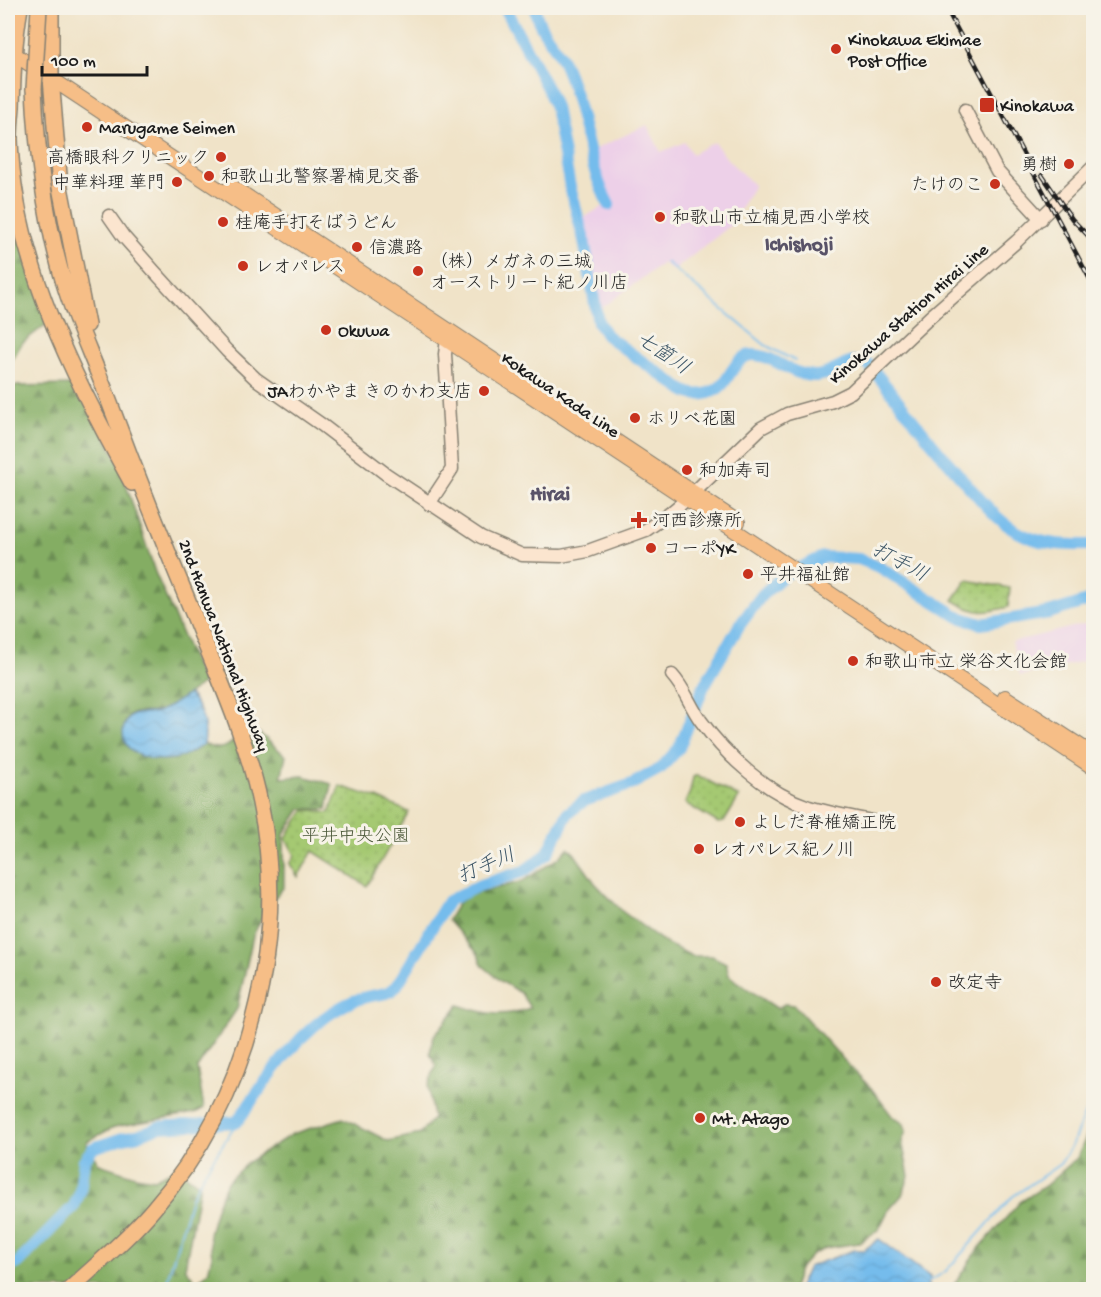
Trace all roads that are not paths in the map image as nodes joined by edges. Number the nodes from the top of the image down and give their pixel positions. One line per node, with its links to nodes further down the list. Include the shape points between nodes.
1 (20, 8): 4 (highway)
2 (39, 8): 11 (highway, 2nd Hanwa National Highway, bridge, via 34,89 39,164 56,251)
3 (51, 8): 5 (highway)
4 (11, 47): 5 (main road, Kokawa Kada Line); 14 (highway, via 10,138 18,209 37,280 104,433)
5 (51, 73): 10 (main road, Kokawa Kada Line); 11 (highway, via 60,187)
6 (965, 110): 9 (street, via 997,171)
7 (1094, 166): 9 (street, Kinokawa Station Hirai Line)
8 (109, 216): 13 (street, Kinokawa Station Hirai Line, via 138,254 256,379)
9 (1041, 219): 12 (street, Kinokawa Station Hirai Line, via 851,392 786,414 761,428)
10 (448, 335): 12 (main road, Kokawa Kada Line); 13 (street, via 445,354 452,469)
11 (104, 388): 14 (highway, 2nd Hanwa National Highway)
12 (691, 496): 13 (street, Kinokawa Station Hirai Line, via 646,530 588,551 561,556 522,555 502,548); 15 (main road, Kokawa Kada Line)
13 (429, 504)
14 (158, 529): 20 (highway, 2nd Hanwa National Highway, via 233,713 261,805 269,905 263,978 244,1049 201,1142 155,1208)
15 (856, 605): 17 (main road, Kokawa Kada Line); 18 (main road, Kokawa Kada Line)
16 (672, 675): 19 (street, via 698,715 755,778 809,807)
17 (1094, 755)
18 (1094, 768)
19 (881, 824)
20 (71, 1289)

